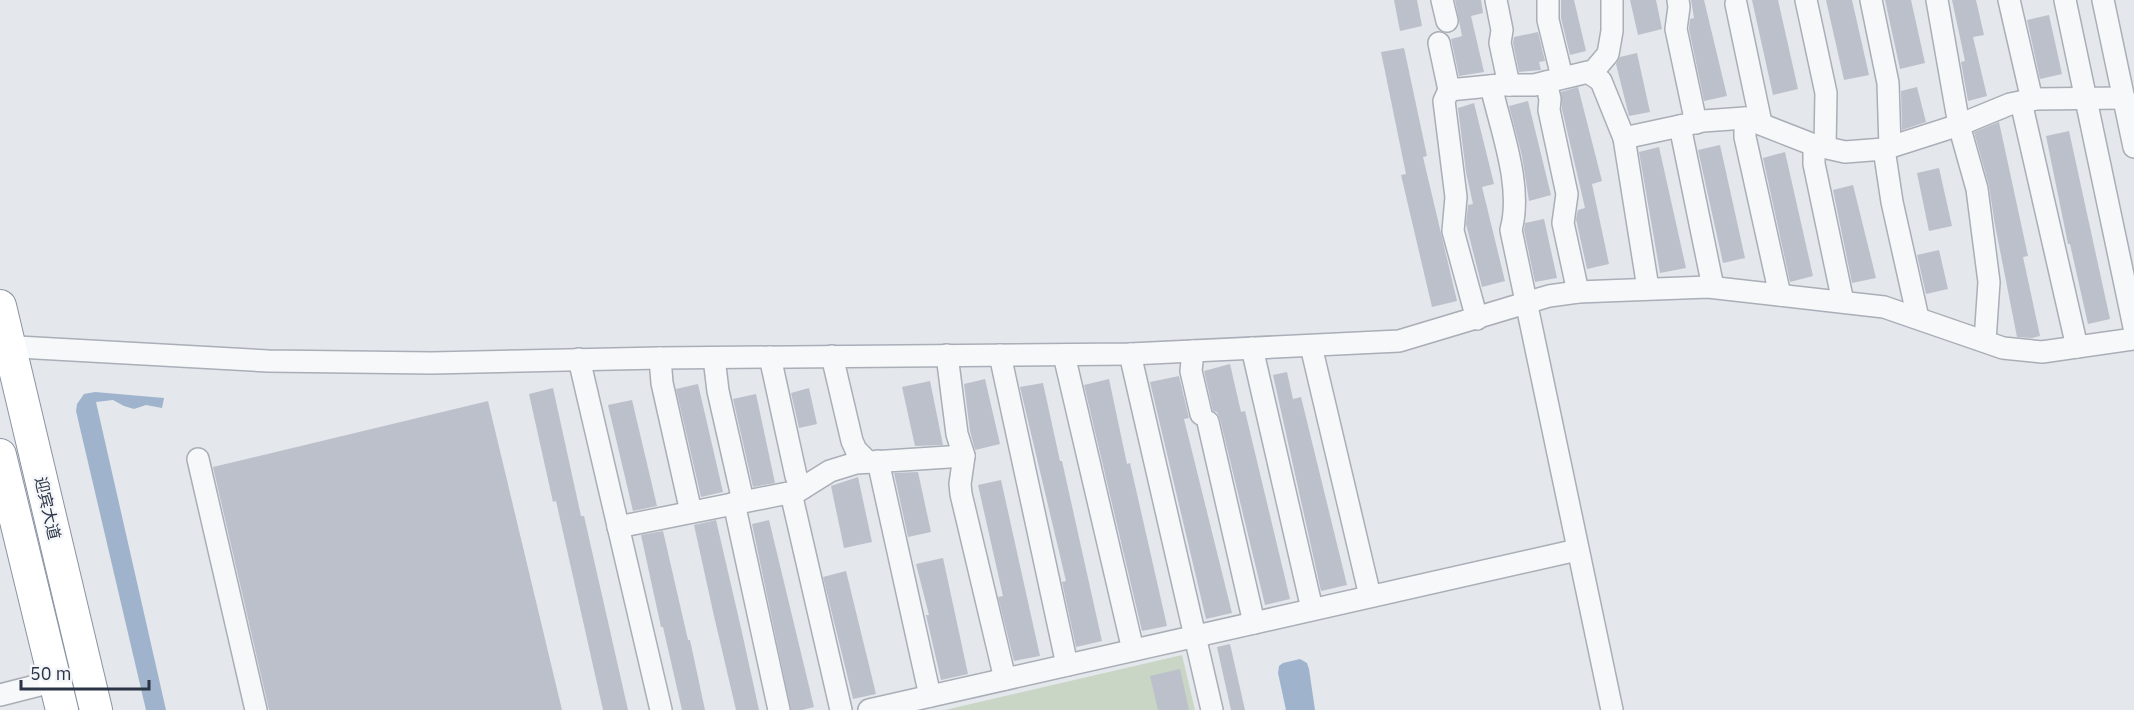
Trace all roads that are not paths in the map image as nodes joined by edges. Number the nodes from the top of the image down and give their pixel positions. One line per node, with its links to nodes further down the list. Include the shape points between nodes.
1 (1442, 0): 13 (street)
2 (1496, 0): 17 (street, via 1502,30)
3 (1548, 0): 16 (street)
4 (1612, 0): 15 (street, via 1608,54)
5 (1678, 0): 23 (street, via 1676,29)
6 (1806, 0): 26 (street, via 1826,93)
7 (1871, 0): 28 (street, via 1888,82)
8 (1937, 0): 24 (street)
9 (2009, 0): 21 (street)
10 (2065, 0): 20 (street)
11 (2103, 0): 19 (street)
12 (1736, 4): 22 (street)
13 (1447, 21)
14 (1439, 43): 18 (street)
15 (1591, 74): 16 (street); 25 (street, via 1601,81)
16 (1554, 80): 17 (street, via 1534,85); 31 (street, via 1549,110 1567,194 1563,223)
17 (1500, 85): 18 (street); 34 (street, via 1515,186 1511,230)
18 (1449, 90): 37 (street, via 1444,100 1456,197 1453,231)
19 (2124, 98): 20 (street); 27 (street)
20 (2085, 99): 21 (street); 38 (street)
21 (2026, 101): 24 (street); 43 (street)
22 (1753, 121): 23 (street); 26 (street); 32 (street, via 1745,137)
23 (1688, 125): 25 (street); 29 (street)
24 (1959, 125): 28 (street); 40 (street, via 1977,189 1989,282)
25 (1624, 138): 30 (street)
26 (1819, 146): 28 (street, via 1845,152); 33 (street, via 1814,164)
27 (2134, 147)
28 (1887, 148): 36 (street, via 1892,202)
29 (1713, 287): 30 (street); 32 (street)
30 (1648, 288): 31 (street)
31 (1578, 292): 34 (street)
32 (1780, 295): 33 (street)
33 (1844, 302): 36 (street, via 1884,307)
34 (1528, 304): 37 (street); 63 (street)
35 (0, 306): 42 (highway, 迎宾大道)
36 (1918, 318): 40 (street)
37 (1477, 319): 41 (street, via 1399,341)
38 (2134, 327)
39 (2134, 339): 43 (street)
40 (1984, 341): 43 (street, via 2003,348 2042,352)
41 (1311, 346): 44 (street); 64 (street)
42 (5, 347): 54 (street, via 268,361 432,363); 75 (highway, 迎宾大道)
43 (2077, 347)
44 (1252, 348): 45 (street); 65 (street)
45 (1193, 351): 46 (street); 66 (street, via 1191,371)
46 (1130, 354): 49 (street); 67 (street)
47 (947, 355): 48 (street); 50 (street); 56 (street, via 957,434)
48 (1000, 355): 49 (street); 69 (street)
49 (1064, 355): 68 (street)
50 (832, 356): 51 (street); 58 (street, via 852,441 856,450)
51 (770, 357): 53 (street); 59 (street)
52 (660, 358): 53 (street); 54 (street); 61 (street)
53 (714, 358): 60 (street)
54 (579, 359): 62 (street)
55 (0, 455): 72 (highway, 迎宾大道)
56 (964, 456): 58 (street); 70 (street, via 961,494)
57 (198, 459): 76 (street)
58 (873, 462): 59 (street, via 830,471); 73 (street)
59 (797, 490): 60 (street); 79 (street)
60 (738, 502): 61 (street); 78 (street)
61 (691, 512): 62 (street)
62 (618, 528): 77 (street)
63 (1577, 550): 64 (street); 82 (street)
64 (1370, 596): 65 (street)
65 (1312, 609): 66 (street)
66 (1254, 623): 67 (street)
67 (1195, 636): 68 (street); 81 (street)
68 (1133, 650): 69 (street)
69 (1067, 665): 70 (street)
70 (1005, 679): 73 (street)
71 (0, 695): 72 (street)
72 (59, 695)
73 (930, 696): 74 (street)
74 (907, 706): 80 (street)
75 (96, 710)
76 (256, 710)
77 (661, 710)
78 (779, 710)
79 (841, 710)
80 (869, 710)
81 (1212, 710)
82 (1612, 710)

